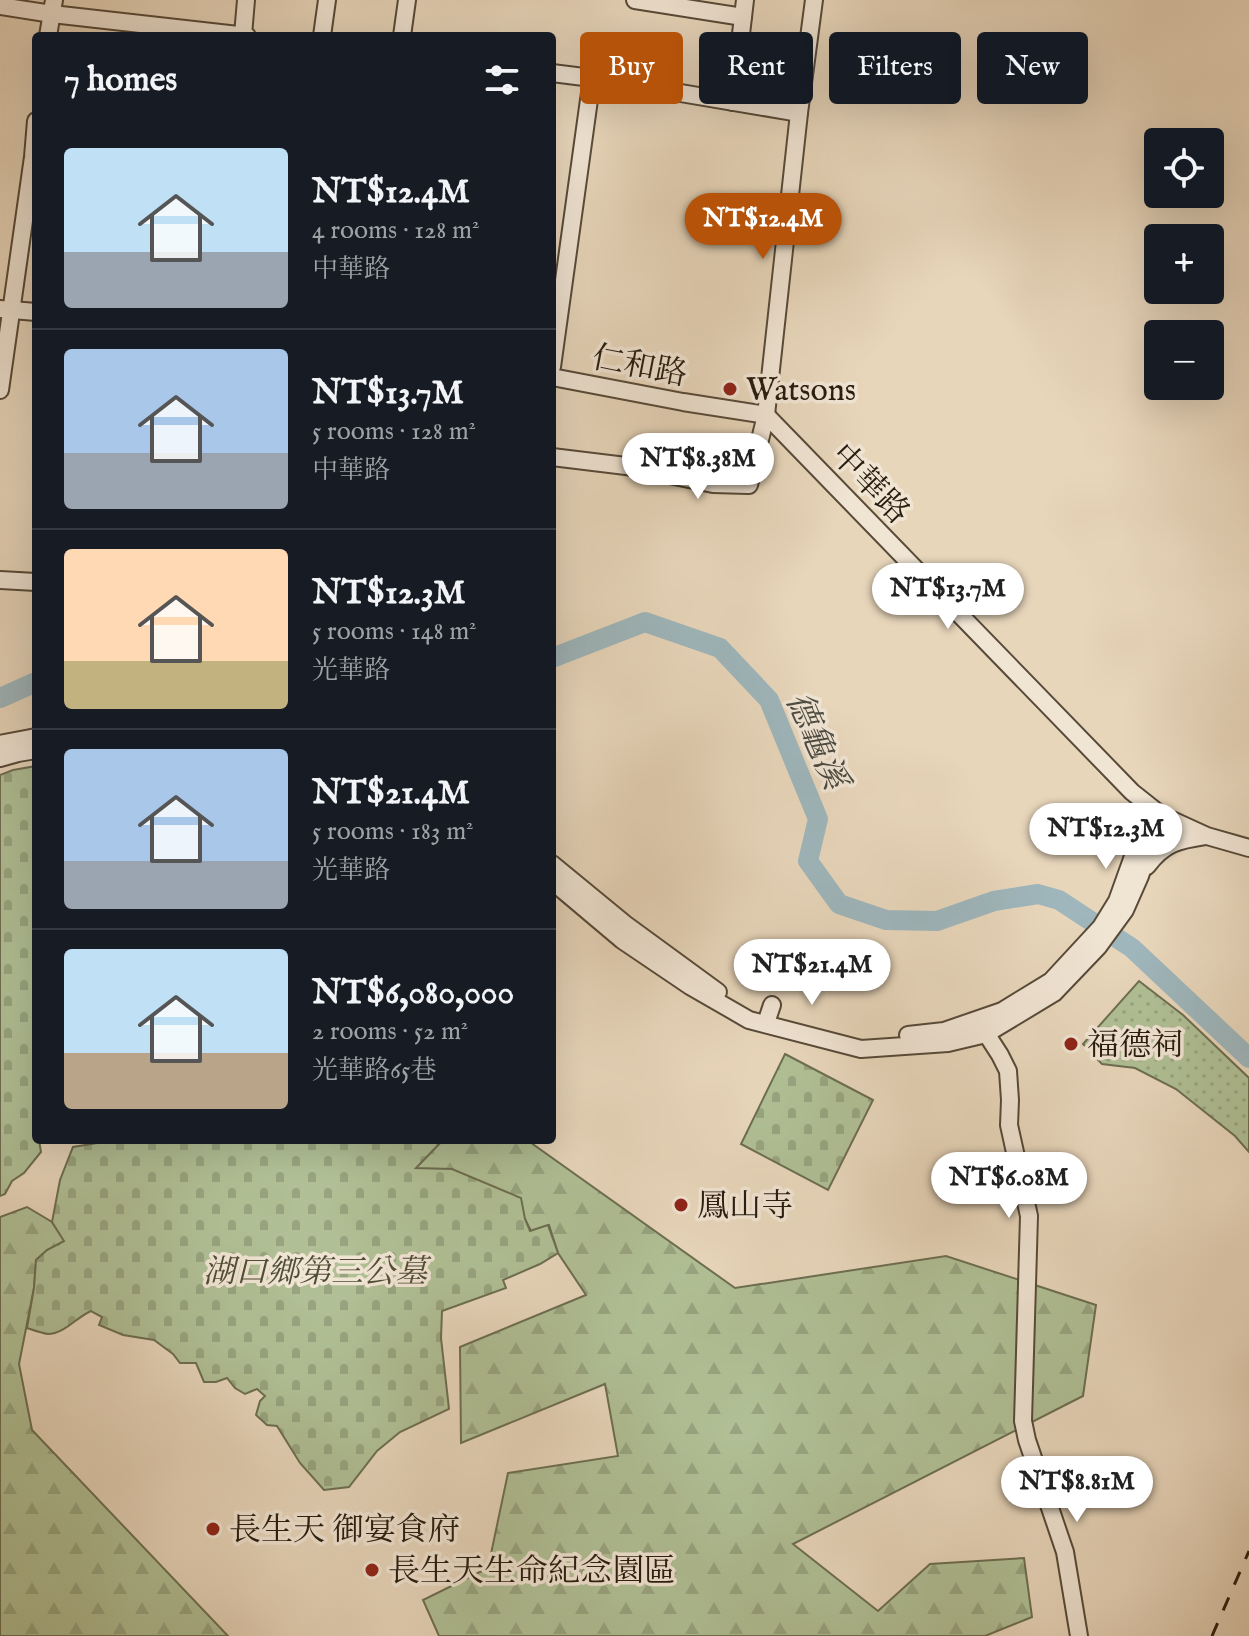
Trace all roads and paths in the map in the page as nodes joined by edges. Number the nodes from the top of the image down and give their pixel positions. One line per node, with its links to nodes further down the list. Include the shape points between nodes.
1 (246, 0): 11 (street)
2 (327, 0): 12 (street)
3 (407, 0): 13 (street)
4 (635, 0): 8 (street)
5 (814, 0): 19 (street)
6 (0, 6): 7 (street)
7 (53, 7): 9 (street); 10 (street)
8 (744, 8): 14 (street)
9 (49, 32)
10 (219, 32)
11 (245, 32)
12 (323, 32)
13 (403, 32)
14 (741, 32)
15 (556, 74): 16 (street)
16 (580, 76)
17 (588, 104): 23 (street)
18 (745, 104): 19 (street)
19 (799, 113): 26 (street)
20 (32, 146): 21 (street)
21 (6, 309): 22 (street); 25 (street)
22 (32, 312)
23 (556, 338)
24 (556, 378): 26 (street, 仁和路)
25 (0, 390)
26 (766, 415): 27 (street, via 749,485 713,484); 34 (street, 中華路, via 1126,786)
27 (556, 457)
28 (0, 580): 29 (street)
29 (32, 582)
30 (32, 738): 31 (street)
31 (0, 744)
32 (32, 751): 33 (street)
33 (0, 758)
34 (1161, 815): 35 (street, 中華路); 38 (street); 40 (street, via 1141,834)
35 (1207, 836): 36 (street, 中華路); 38 (street, via 1162,849)
36 (1249, 848)
37 (556, 867): 41 (street, via 752,1014 770,1011 863,1039)
38 (1140, 876): 40 (street, via 1125,910)
39 (556, 884): 41 (street, via 622,940 749,1020 861,1049 948,1043)
40 (1102, 932): 41 (street, via 1051,981)
41 (982, 1027): 42 (street, via 1008,1071 1009,1125 1029,1216 1023,1421 1065,1552)
42 (1079, 1636)

